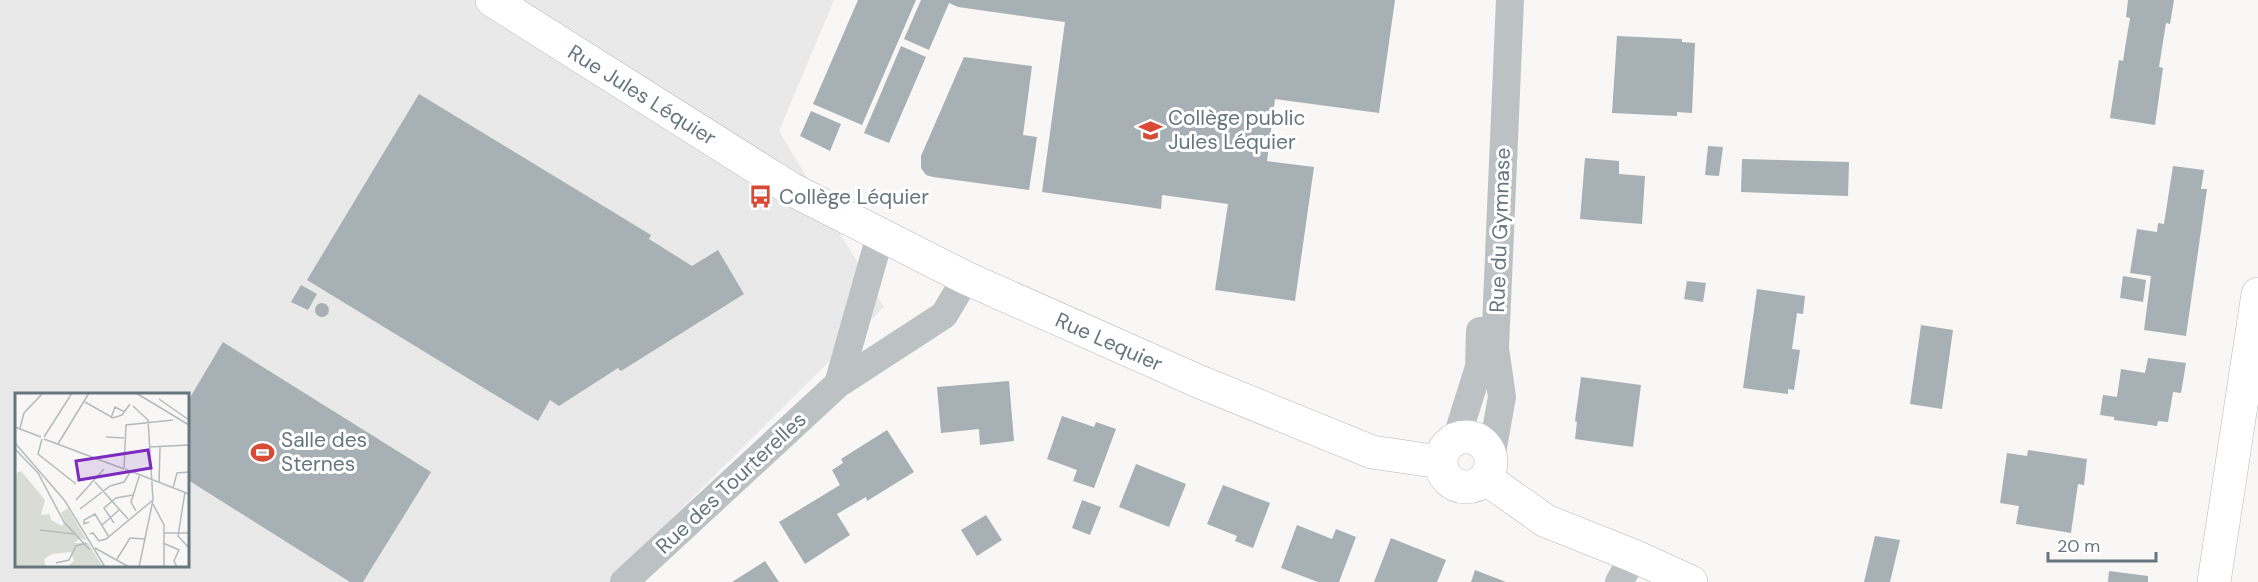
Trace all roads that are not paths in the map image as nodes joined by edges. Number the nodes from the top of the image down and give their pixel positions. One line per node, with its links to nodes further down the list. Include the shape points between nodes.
1 (492, 0): 4 (street, Rue Jules Léquier)
2 (1503, 0): 9 (street, Rue du Gymnase, via 1490,116 1479,367)
3 (1510, 0): 10 (street, Rue du Gymnase, via 1495,348 1502,397)
4 (791, 189): 5 (street, Rue Lequier)
5 (880, 236): 6 (street, Rue Lequier); 8 (street)
6 (966, 279): 8 (street, Rue des Tourterelles, via 944,315); 9 (street, Rue Lequier, via 1200,382 1372,452)
7 (2258, 294): 14 (street)
8 (838, 384): 12 (street, Rue des Tourterelles)
9 (1449, 450): 10 (street, via 1465,436 1479,440 1489,451); 10 (street, via 1446,478 1461,487 1478,484)
10 (1488, 468): 11 (street, via 1546,522)
11 (1626, 569): 13 (street)
12 (624, 582)
13 (1691, 582)
14 (2214, 582)

